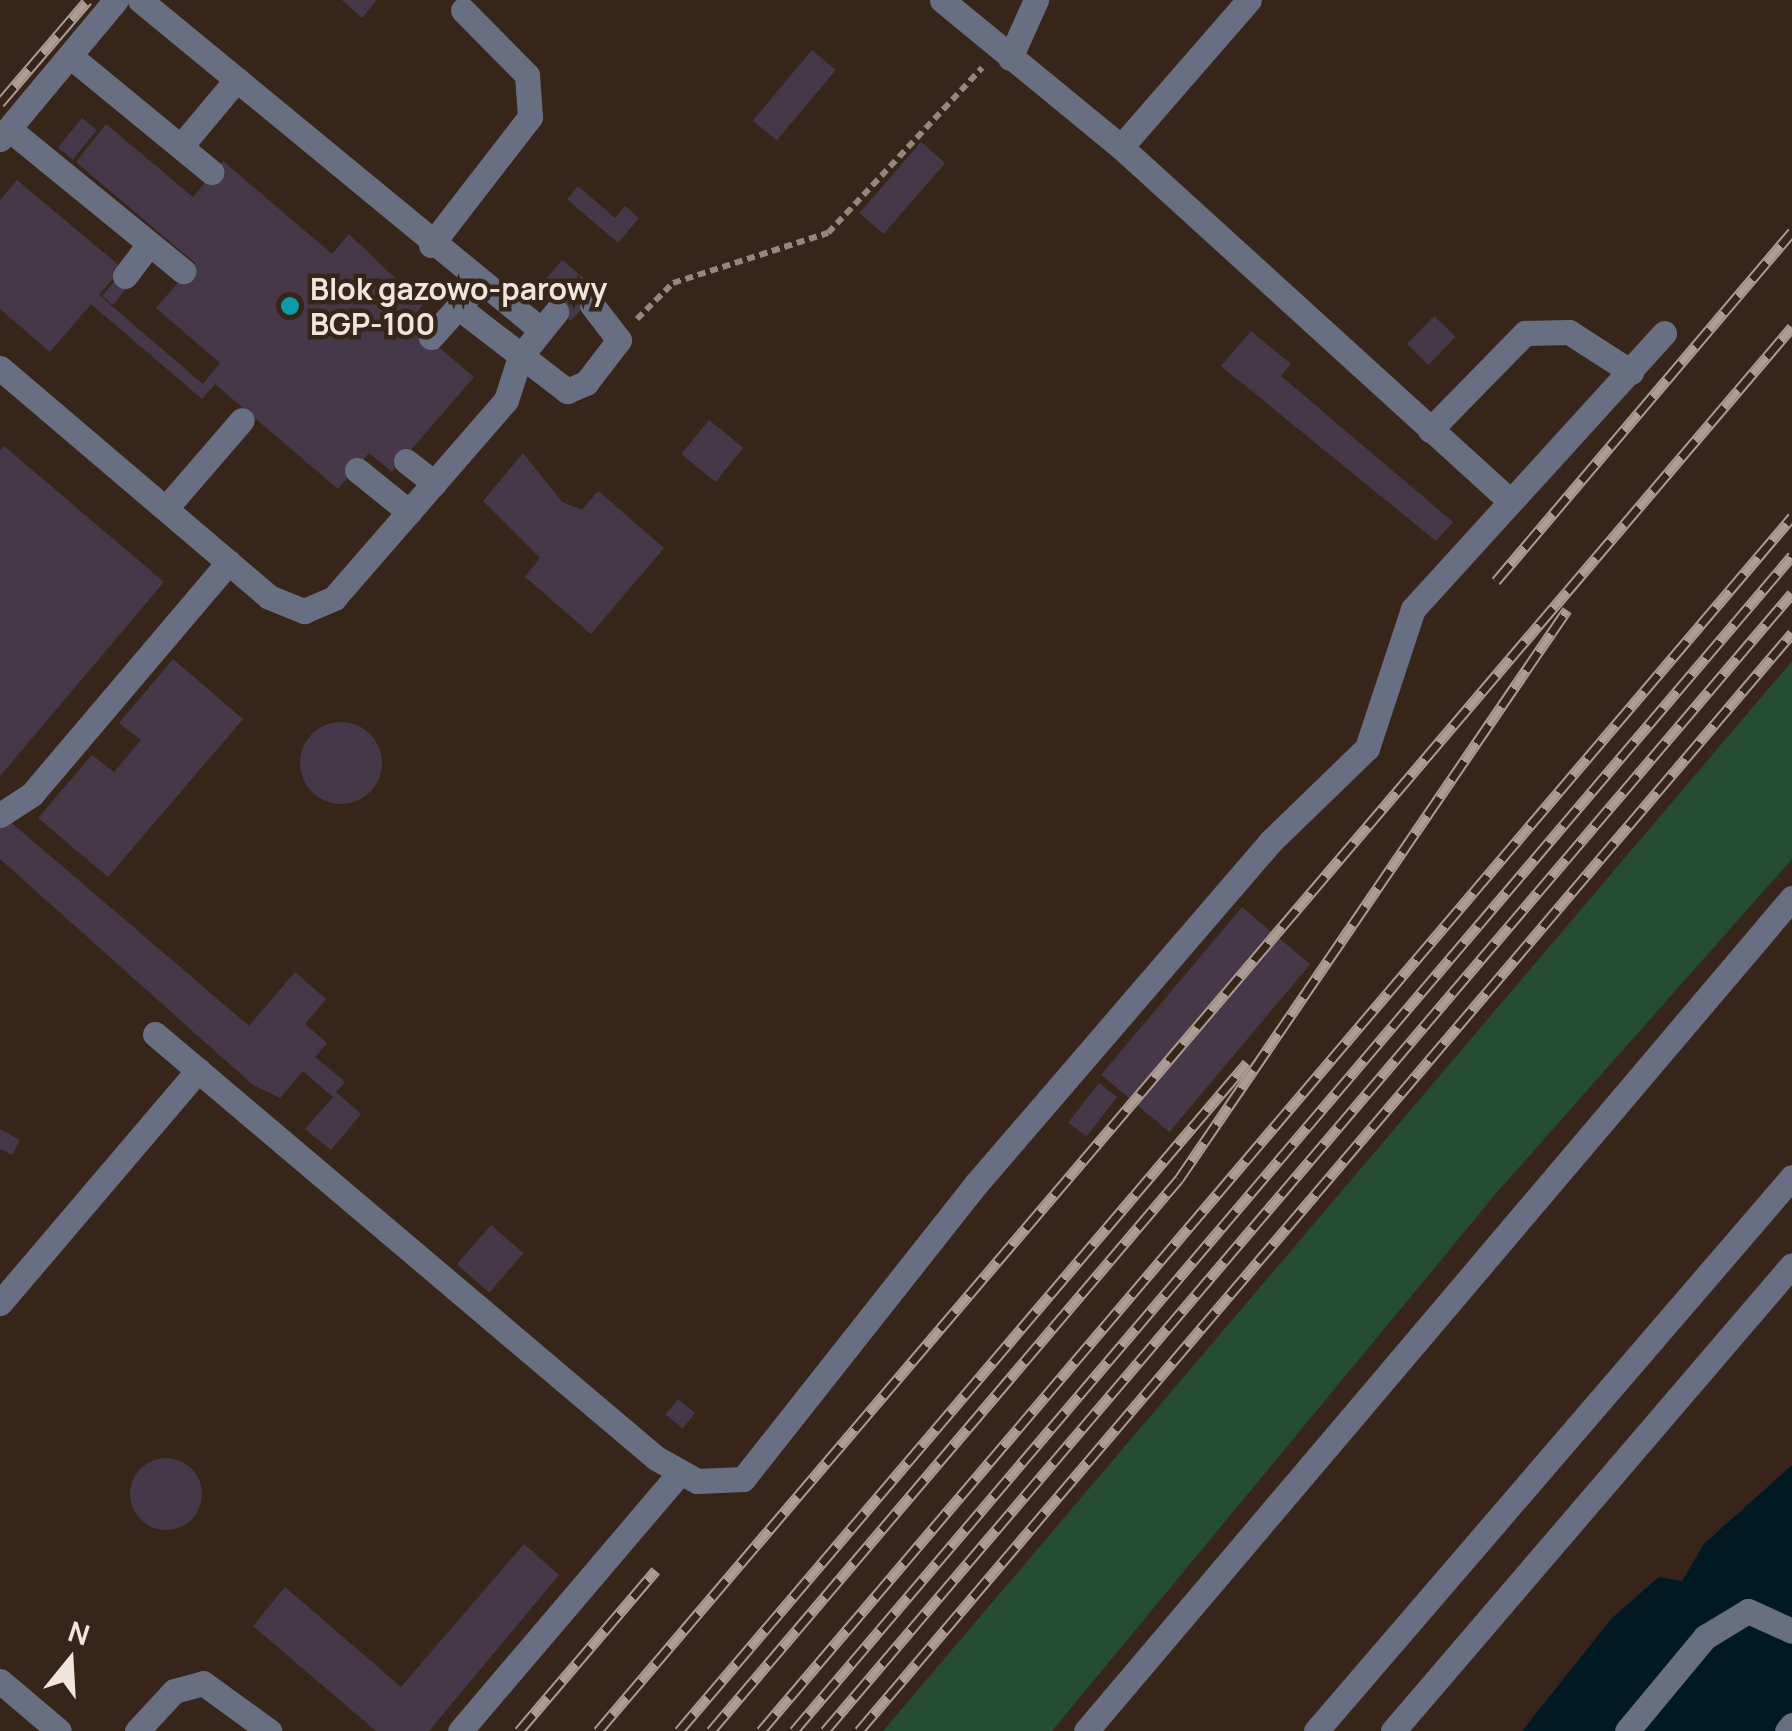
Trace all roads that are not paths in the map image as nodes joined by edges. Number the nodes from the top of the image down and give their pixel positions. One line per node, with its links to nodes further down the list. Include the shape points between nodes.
1 (116, 0): 8 (lane)
2 (140, 0): 9 (lane)
3 (942, 0): 7 (lane)
4 (1036, 0): 7 (lane)
5 (1249, 0): 12 (lane)
6 (462, 10): 15 (lane, via 527,75 530,117)
7 (1005, 53): 12 (lane)
8 (70, 56): 10 (lane); 11 (lane)
9 (237, 79): 11 (lane); 15 (lane)
10 (4, 134): 14 (lane)
11 (181, 146): 13 (lane)
12 (1121, 148): 27 (lane)
13 (212, 172)
14 (149, 244): 16 (lane); 17 (lane)
15 (431, 245): 18 (lane)
16 (183, 272)
17 (125, 276)
18 (478, 284): 20 (lane); 23 (lane, via 549,321)
19 (592, 305): 23 (lane, via 619,340 577,390 555,386)
20 (458, 307): 22 (lane); 23 (lane)
21 (1664, 333): 25 (lane)
22 (431, 337)
23 (520, 357): 30 (lane, via 506,400)
24 (0, 368): 32 (lane)
25 (1631, 372): 27 (lane, via 1570,332 1525,333); 31 (lane)
26 (242, 420): 32 (lane)
27 (1430, 430): 31 (lane)
28 (406, 461): 30 (lane)
29 (357, 470): 33 (lane)
30 (434, 483): 33 (lane)
31 (1509, 500): 42 (lane, via 1403,626 1367,748 1270,842 989,1170 774,1447 731,1484)
32 (166, 508): 34 (lane)
33 (409, 512): 34 (lane, via 320,607 285,606)
34 (230, 562): 35 (lane, via 32,794)
35 (0, 815)
36 (1792, 898): 50 (lane)
37 (154, 1034): 38 (lane)
38 (198, 1070): 41 (lane); 42 (lane)
39 (1792, 1176): 51 (lane)
40 (1792, 1265): 52 (lane)
41 (0, 1303)
42 (679, 1474): 49 (lane)
43 (1792, 1631): 53 (lane, via 1748,1611 1705,1637)
44 (0, 1682): 46 (lane)
45 (1792, 1725): 54 (lane)
46 (58, 1731)
47 (137, 1731): 48 (lane, via 174,1691 203,1682)
48 (268, 1731)
49 (460, 1731)
50 (1086, 1731)
51 (1316, 1731)
52 (1394, 1731)
53 (1627, 1731)
54 (1787, 1731)

